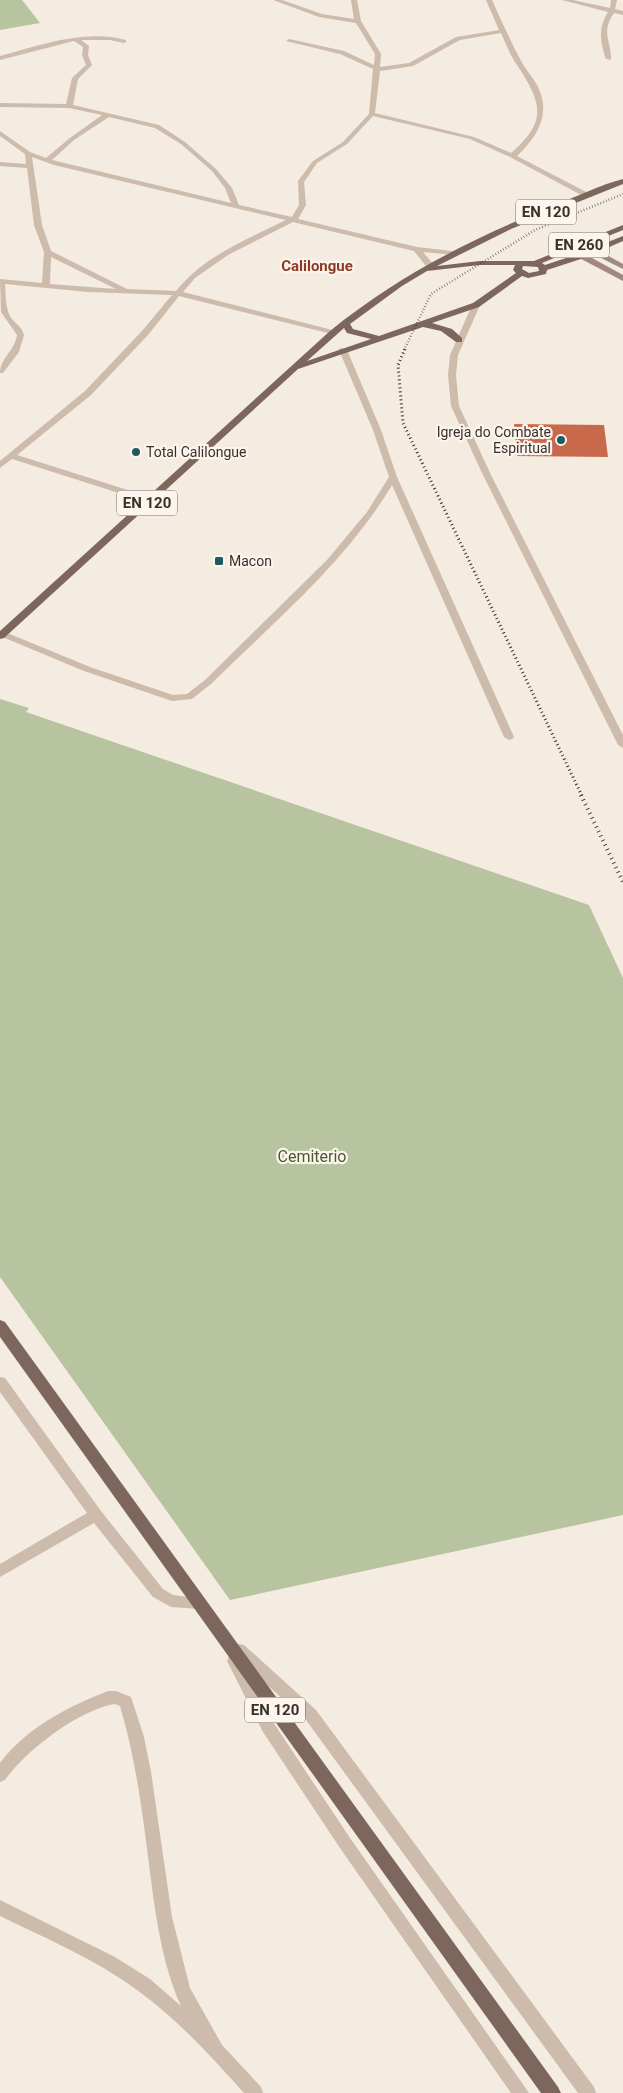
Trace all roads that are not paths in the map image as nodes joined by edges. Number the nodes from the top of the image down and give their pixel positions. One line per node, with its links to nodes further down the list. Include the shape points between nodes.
1 (276, 0): 8 (street, via 322,16)
2 (354, 0): 8 (street)
3 (489, 0): 9 (street)
4 (565, 0): 6 (street)
5 (614, 0): 6 (street)
6 (614, 10): 7 (street); 14 (street, via 604,25 604,46)
7 (623, 13)
8 (358, 21): 15 (street, via 378,54)
9 (502, 31): 15 (street, via 458,38 411,65); 22 (street, via 535,88 540,107 534,136)
10 (75, 39): 12 (street, via 108,36); 13 (street); 17 (street, via 86,46 89,65 75,78)
11 (290, 41): 15 (street, via 342,52)
12 (124, 42)
13 (0, 58)
14 (609, 59)
15 (378, 70): 18 (street)
16 (0, 105): 17 (street)
17 (69, 106): 19 (street)
18 (372, 114): 22 (street, via 472,138); 28 (street, via 345,143 315,162 306,172 299,185 304,203)
19 (107, 116): 24 (street); 27 (street, via 143,122 167,132 214,170 228,188)
20 (0, 133): 21 (street)
21 (28, 153): 24 (street); 24 (street)
22 (512, 156): 26 (street)
23 (0, 164): 24 (street)
24 (38, 167): 27 (street, via 56,164); 36 (street, via 38,224)
25 (623, 180): 26 (main road, EN 120)
26 (588, 194): 31 (main road, EN 120)
27 (236, 206): 28 (street)
28 (294, 219): 33 (street); 51 (street, via 259,234 210,262)
29 (623, 227): 32 (main road, EN 260)
30 (623, 238): 35 (main road, EN 260)
31 (469, 244): 37 (main road, EN 120); 39 (main road, via 468,254)
32 (580, 244): 34 (main road, EN 260); 35 (street)
33 (416, 249): 37 (street); 42 (street)
34 (569, 249): 38 (street); 41 (main road, EN 260)
35 (592, 251): 38 (main road, EN 260); 43 (street)
36 (48, 252): 49 (street); 50 (street)
37 (452, 253): 42 (main road, EN 120)
38 (581, 256): 44 (main road, EN 260); 47 (street)
39 (480, 263): 40 (main road, EN 120); 45 (main road, EN 120)
40 (524, 263): 41 (main road, EN 120); 46 (main road, via 517,268)
41 (536, 263): 44 (main road)
42 (429, 264): 45 (main road, EN 120)
43 (623, 267)
44 (544, 268): 46 (main road, EN 120, via 537,275)
45 (416, 272): 53 (main road, EN 120)
46 (520, 274): 52 (main road, EN 120)
47 (623, 278)
48 (1, 281): 49 (street); 60 (street, via 6,316 20,331 20,336 19,343)
49 (46, 286): 50 (street)
50 (131, 292): 51 (street)
51 (176, 293): 55 (street); 61 (street, via 145,333 88,393)
52 (476, 305): 54 (main road, EN 120); 57 (street)
53 (345, 323): 55 (main road, EN 120); 56 (main road, via 350,331)
54 (423, 324): 56 (main road, EN 120); 57 (main road, via 444,329)
55 (333, 332): 59 (main road, EN 120)
56 (380, 338): 58 (main road, EN 120)
57 (459, 340): 67 (street, via 452,375 455,406)
58 (343, 350): 59 (main road, EN 120); 63 (street)
59 (294, 369): 64 (main road, EN 120)
60 (0, 371)
61 (11, 456): 62 (street); 64 (street)
62 (0, 465)
63 (393, 477): 65 (street, via 371,513 330,562 189,697 172,698); 66 (street)
64 (150, 500): 65 (main road, EN 120)
65 (1, 635)
66 (509, 738)
67 (623, 745)
68 (0, 1326): 72 (main road, EN 120)
69 (0, 1382): 70 (street)
70 (96, 1515): 71 (street); 72 (street, via 158,1593 171,1601)
71 (3, 1566)
72 (199, 1603): 73 (main road, EN 120)
73 (221, 1635): 78 (street, via 268,1727 345,1843); 79 (main road, EN 120); 80 (street, via 311,1715)
74 (0, 1775): 76 (street, via 9,1761 35,1738 75,1714 116,1697 126,1702 133,1721 147,1793 170,1943 183,1990)
75 (0, 1908): 76 (street, via 89,1952 144,1985)
76 (214, 2048): 77 (street)
77 (255, 2093)
78 (521, 2093)
79 (552, 2093)
80 (588, 2093)

